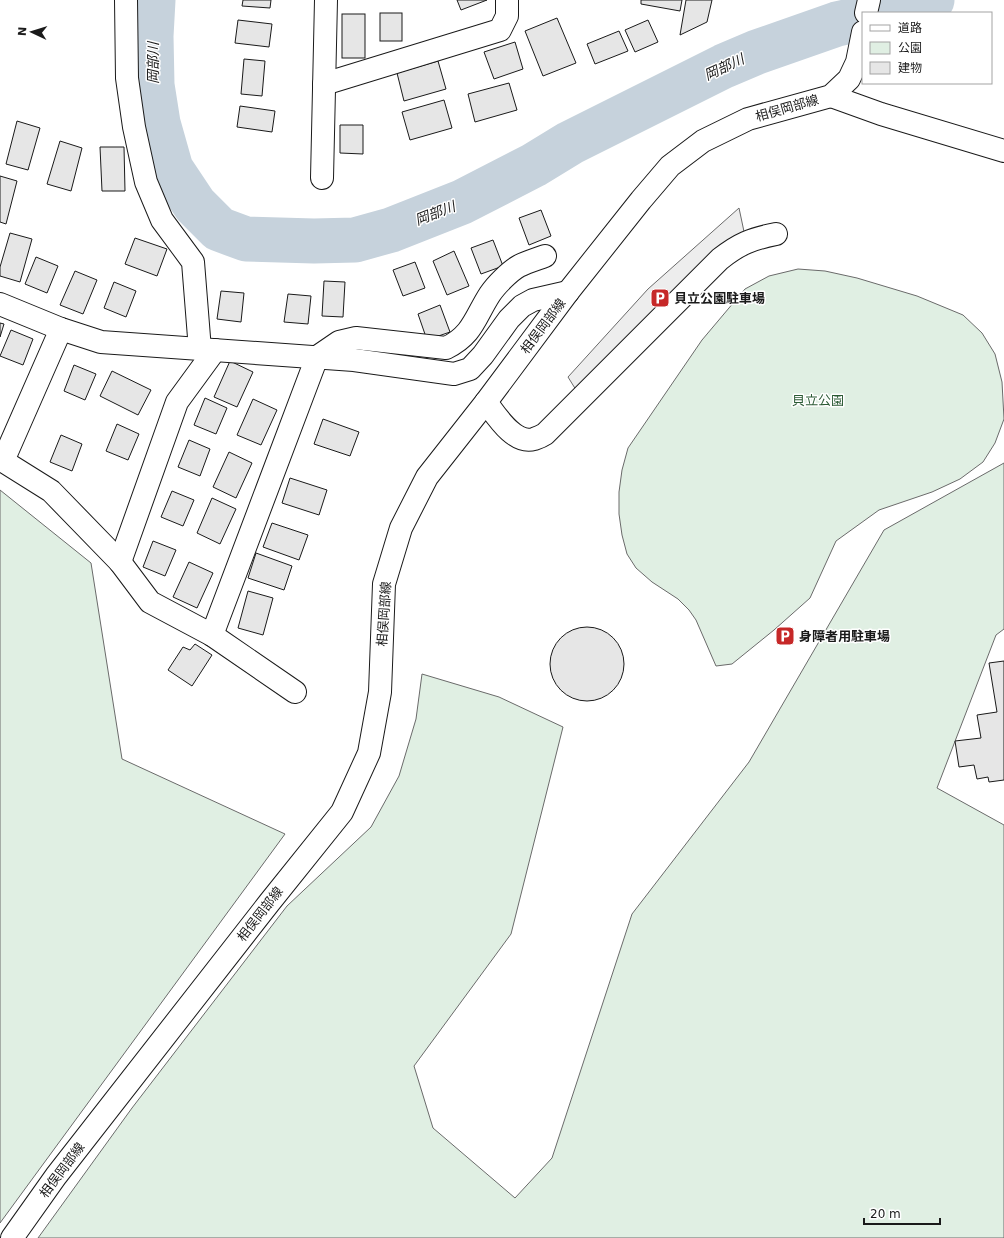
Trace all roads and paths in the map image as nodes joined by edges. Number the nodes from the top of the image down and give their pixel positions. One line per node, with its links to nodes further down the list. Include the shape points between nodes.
1 (126, 0): 16 (street, via 127,78 146,182 162,220 193,262)
2 (326, 0): 7 (street)
3 (507, 0): 7 (street, via 507,16 500,30)
4 (869, 0): 5 (street)
5 (866, 12)
6 (862, 38): 8 (street, 相俣岡部線, via 858,62 849,79)
7 (324, 84): 10 (street)
8 (831, 96): 9 (street, via 881,114); 13 (street, 相俣岡部線, via 748,120 703,141 670,166)
9 (1004, 151)
10 (322, 178)
11 (776, 234): 18 (street, via 747,241 720,259 545,434 525,440 517,436)
12 (545, 256): 17 (street, via 518,266 502,280 490,294 464,336 446,348 356,338 339,342)
13 (568, 292): 17 (street, via 533,300 522,306 470,369 454,374); 18 (street, 相俣岡部線)
14 (0, 304): 15 (street)
15 (61, 329): 16 (street, via 101,342); 19 (street, via 3,461 51,491)
16 (207, 350): 17 (street); 19 (street, via 177,402)
17 (317, 357): 20 (street)
18 (486, 402): 22 (street, 相俣岡部線, via 427,477 401,528 384,584 380,692 369,753 342,812 56,1176)
19 (120, 562): 20 (street, via 150,602)
20 (212, 635): 21 (street)
21 (295, 692)
22 (12, 1238)

